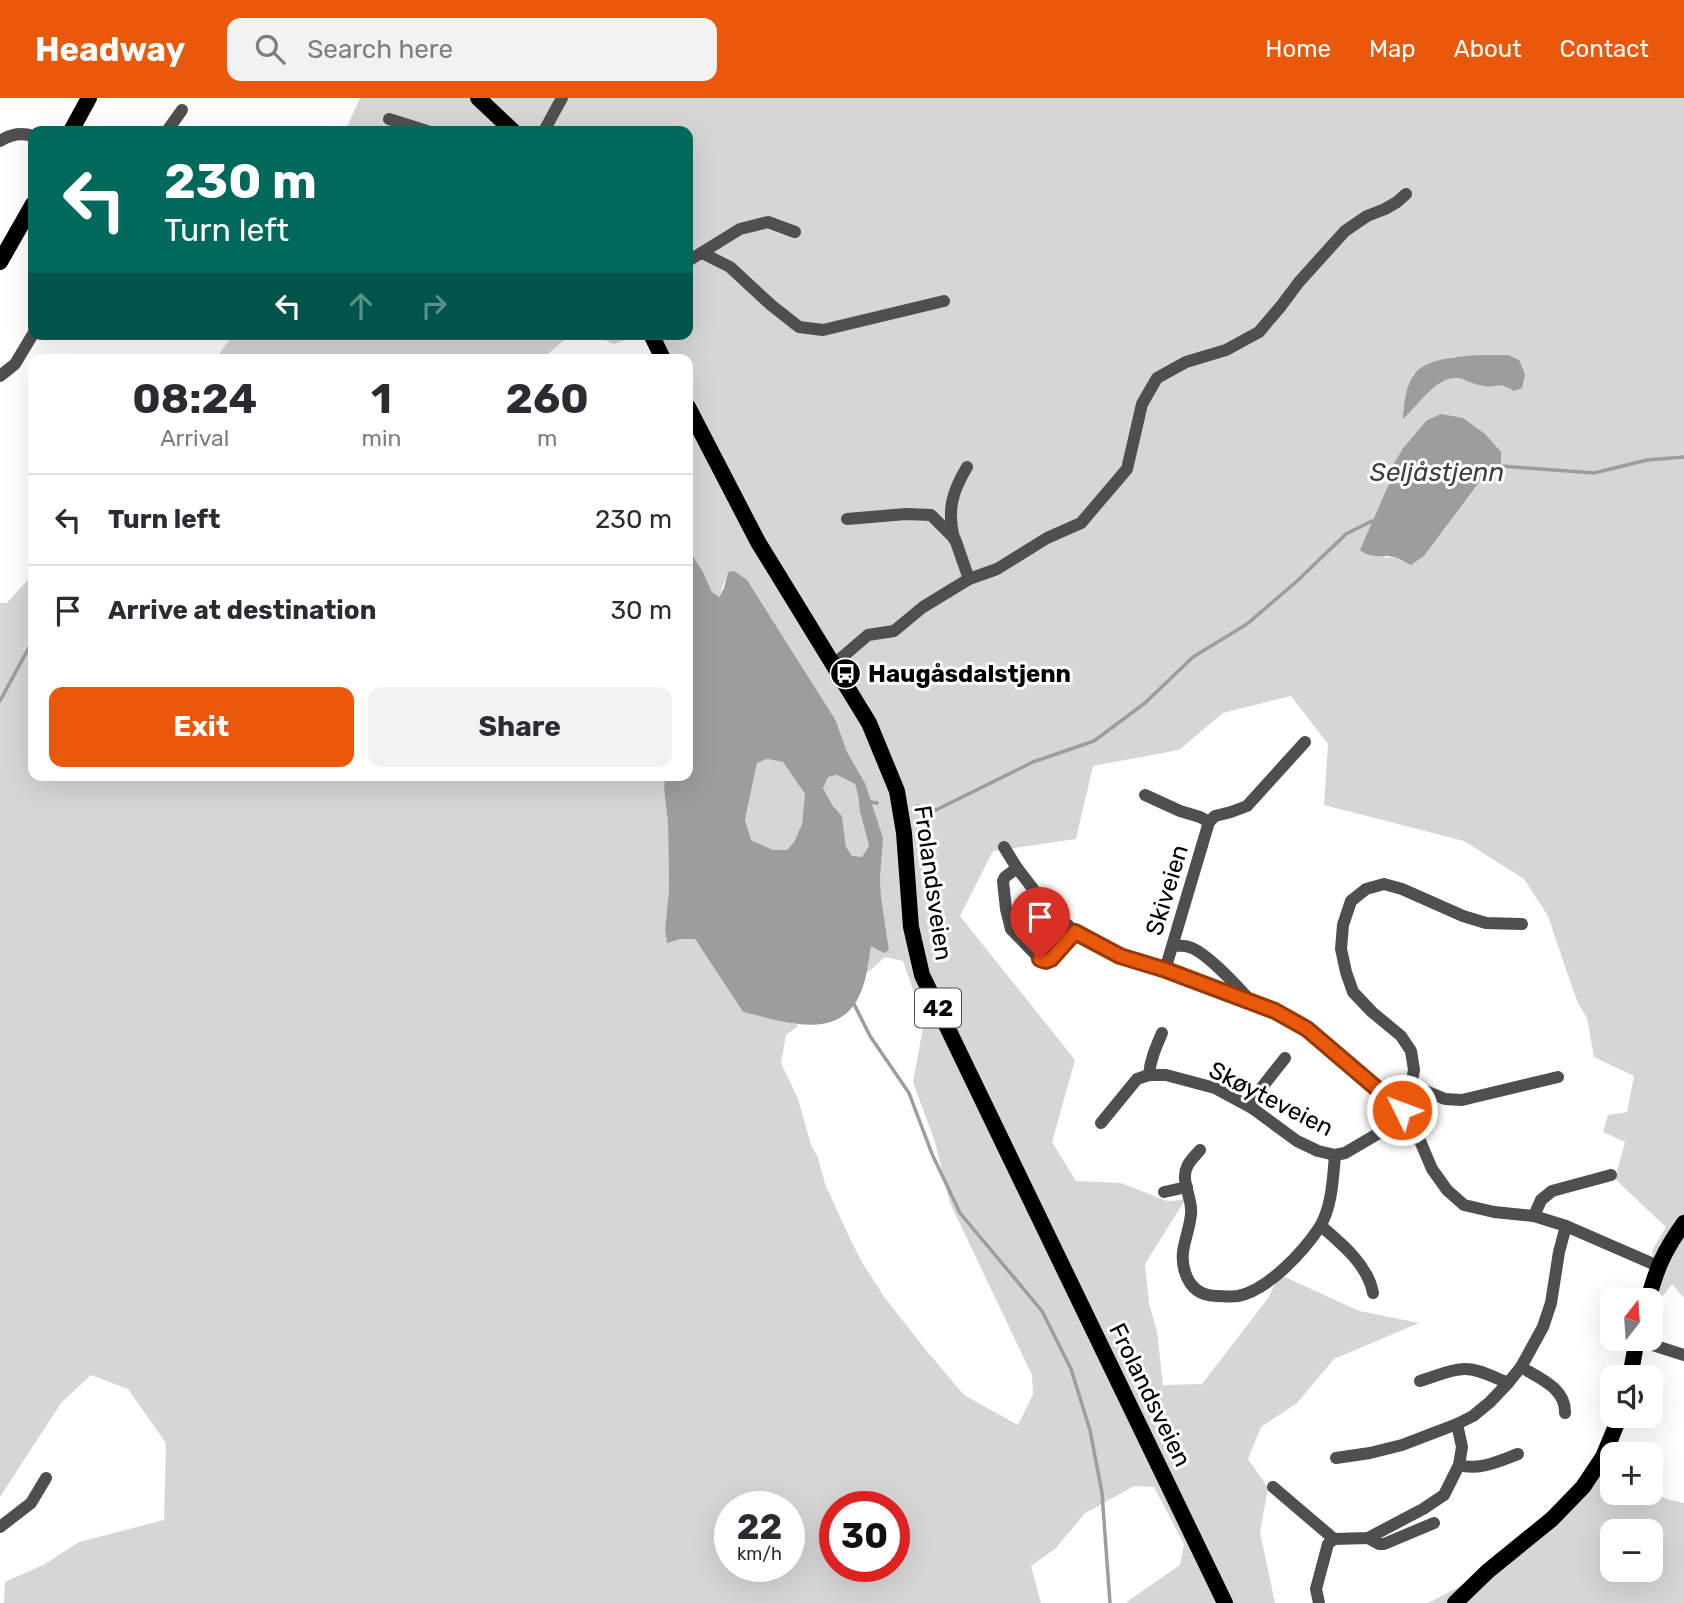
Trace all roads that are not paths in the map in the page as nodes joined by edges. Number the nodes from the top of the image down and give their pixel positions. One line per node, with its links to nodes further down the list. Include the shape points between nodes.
1 (89, 98): 6 (main road)
2 (478, 98): 9 (main road)
3 (562, 98): 10 (street)
4 (182, 110): 7 (street)
5 (389, 119): 8 (street)
6 (74, 126)
7 (171, 126)
8 (411, 126)
9 (508, 126)
10 (547, 126)
11 (28, 135): 12 (street, via 17,134)
12 (0, 141)
13 (1406, 194): 26 (street, via 1345,232 1259,332 1157,378 1142,404 1127,469 1081,523 997,569)
14 (28, 213): 18 (main road)
15 (795, 232): 16 (street, via 768,222 740,229)
16 (702, 253): 17 (street); 19 (street, via 730,267 799,327 823,330)
17 (693, 258)
18 (0, 262)
19 (944, 301)
20 (29, 340): 21 (street, via 15,364)
21 (0, 376)
22 (693, 417): 27 (main road, Frolandsveien / 42, via 758,542)
23 (967, 467): 25 (street, via 952,499)
24 (847, 519): 25 (street, via 931,515)
25 (955, 539): 26 (street)
26 (969, 579): 27 (street, via 894,631 868,635)
27 (833, 665): 75 (main road, Frolandsveien / 42, via 869,723 897,791 911,927 922,975)
28 (1305, 742): 30 (street, Skiveien, via 1247,806)
29 (1145, 795): 30 (street, Skiveien)
30 (1209, 822): 35 (street, Skiveien)
31 (1004, 847): 32 (street, Skiveien)
32 (1017, 868): 34 (street, Skiveien, via 1042,902); 34 (street, via 1003,881 1013,933 1046,961)
33 (1522, 924): 42 (street, via 1486,923 1384,884 1366,888 1351,901 1341,949 1346,972 1353,992 1411,1051)
34 (1075, 932): 36 (street, Skiveien, via 1120,956)
35 (1173, 946): 36 (street, Skiveien); 37 (street, via 1200,952)
36 (1166, 970): 37 (street, Skiveien)
37 (1250, 1001): 44 (street, Skiveien, via 1307,1029)
38 (1162, 1033): 40 (street)
39 (1285, 1058): 43 (street, via 1259,1091)
40 (1149, 1075): 43 (street, Skøyteveien, via 1215,1088); 45 (street, via 1137,1079)
41 (1558, 1077): 42 (street, via 1462,1100 1445,1099)
42 (1412, 1085): 44 (street)
43 (1252, 1108): 47 (street, Skøyteveien, via 1297,1141)
44 (1402, 1110): 47 (street, Skøyteveien, via 1391,1126 1345,1153); 51 (street, Skiveien, via 1432,1170 1455,1198 1494,1212)
45 (1101, 1123)
46 (1200, 1150): 49 (street, via 1186,1168)
47 (1335, 1154): 53 (street)
48 (1611, 1175): 51 (street, via 1552,1191 1541,1200)
49 (1187, 1187): 50 (street); 53 (street, via 1191,1213 1182,1251 1185,1272 1192,1286 1206,1296 1238,1296 1259,1288 1296,1259)
50 (1164, 1192)
51 (1534, 1216): 54 (street, Skiveien)
52 (1684, 1223): 55 (main road)
53 (1321, 1226): 57 (street, via 1361,1267)
54 (1566, 1226): 55 (street, Skiveien); 60 (street, via 1552,1303)
55 (1658, 1266): 56 (main road)
56 (1652, 1288)
57 (1373, 1293)
58 (1663, 1347): 59 (street)
59 (1684, 1354)
60 (1521, 1367): 62 (street); 63 (street, via 1555,1389 1563,1399)
61 (1420, 1381): 62 (street, via 1466,1369)
62 (1508, 1383): 64 (street, via 1473,1416)
63 (1565, 1413)
64 (1457, 1424): 67 (street, via 1402,1445); 68 (street, via 1462,1447)
65 (1615, 1428): 77 (main road, via 1604,1457 1583,1487)
66 (1518, 1454): 68 (street, via 1480,1467)
67 (1336, 1458)
68 (1459, 1465): 73 (street, via 1444,1495)
69 (46, 1478): 72 (street, via 32,1503)
70 (1273, 1487): 74 (street)
71 (1434, 1523): 73 (street, via 1384,1544)
72 (0, 1527)
73 (1368, 1538): 74 (street)
74 (1334, 1539): 76 (street, via 1328,1544 1316,1588)
75 (1225, 1603)
76 (1319, 1603)
77 (1455, 1603)

